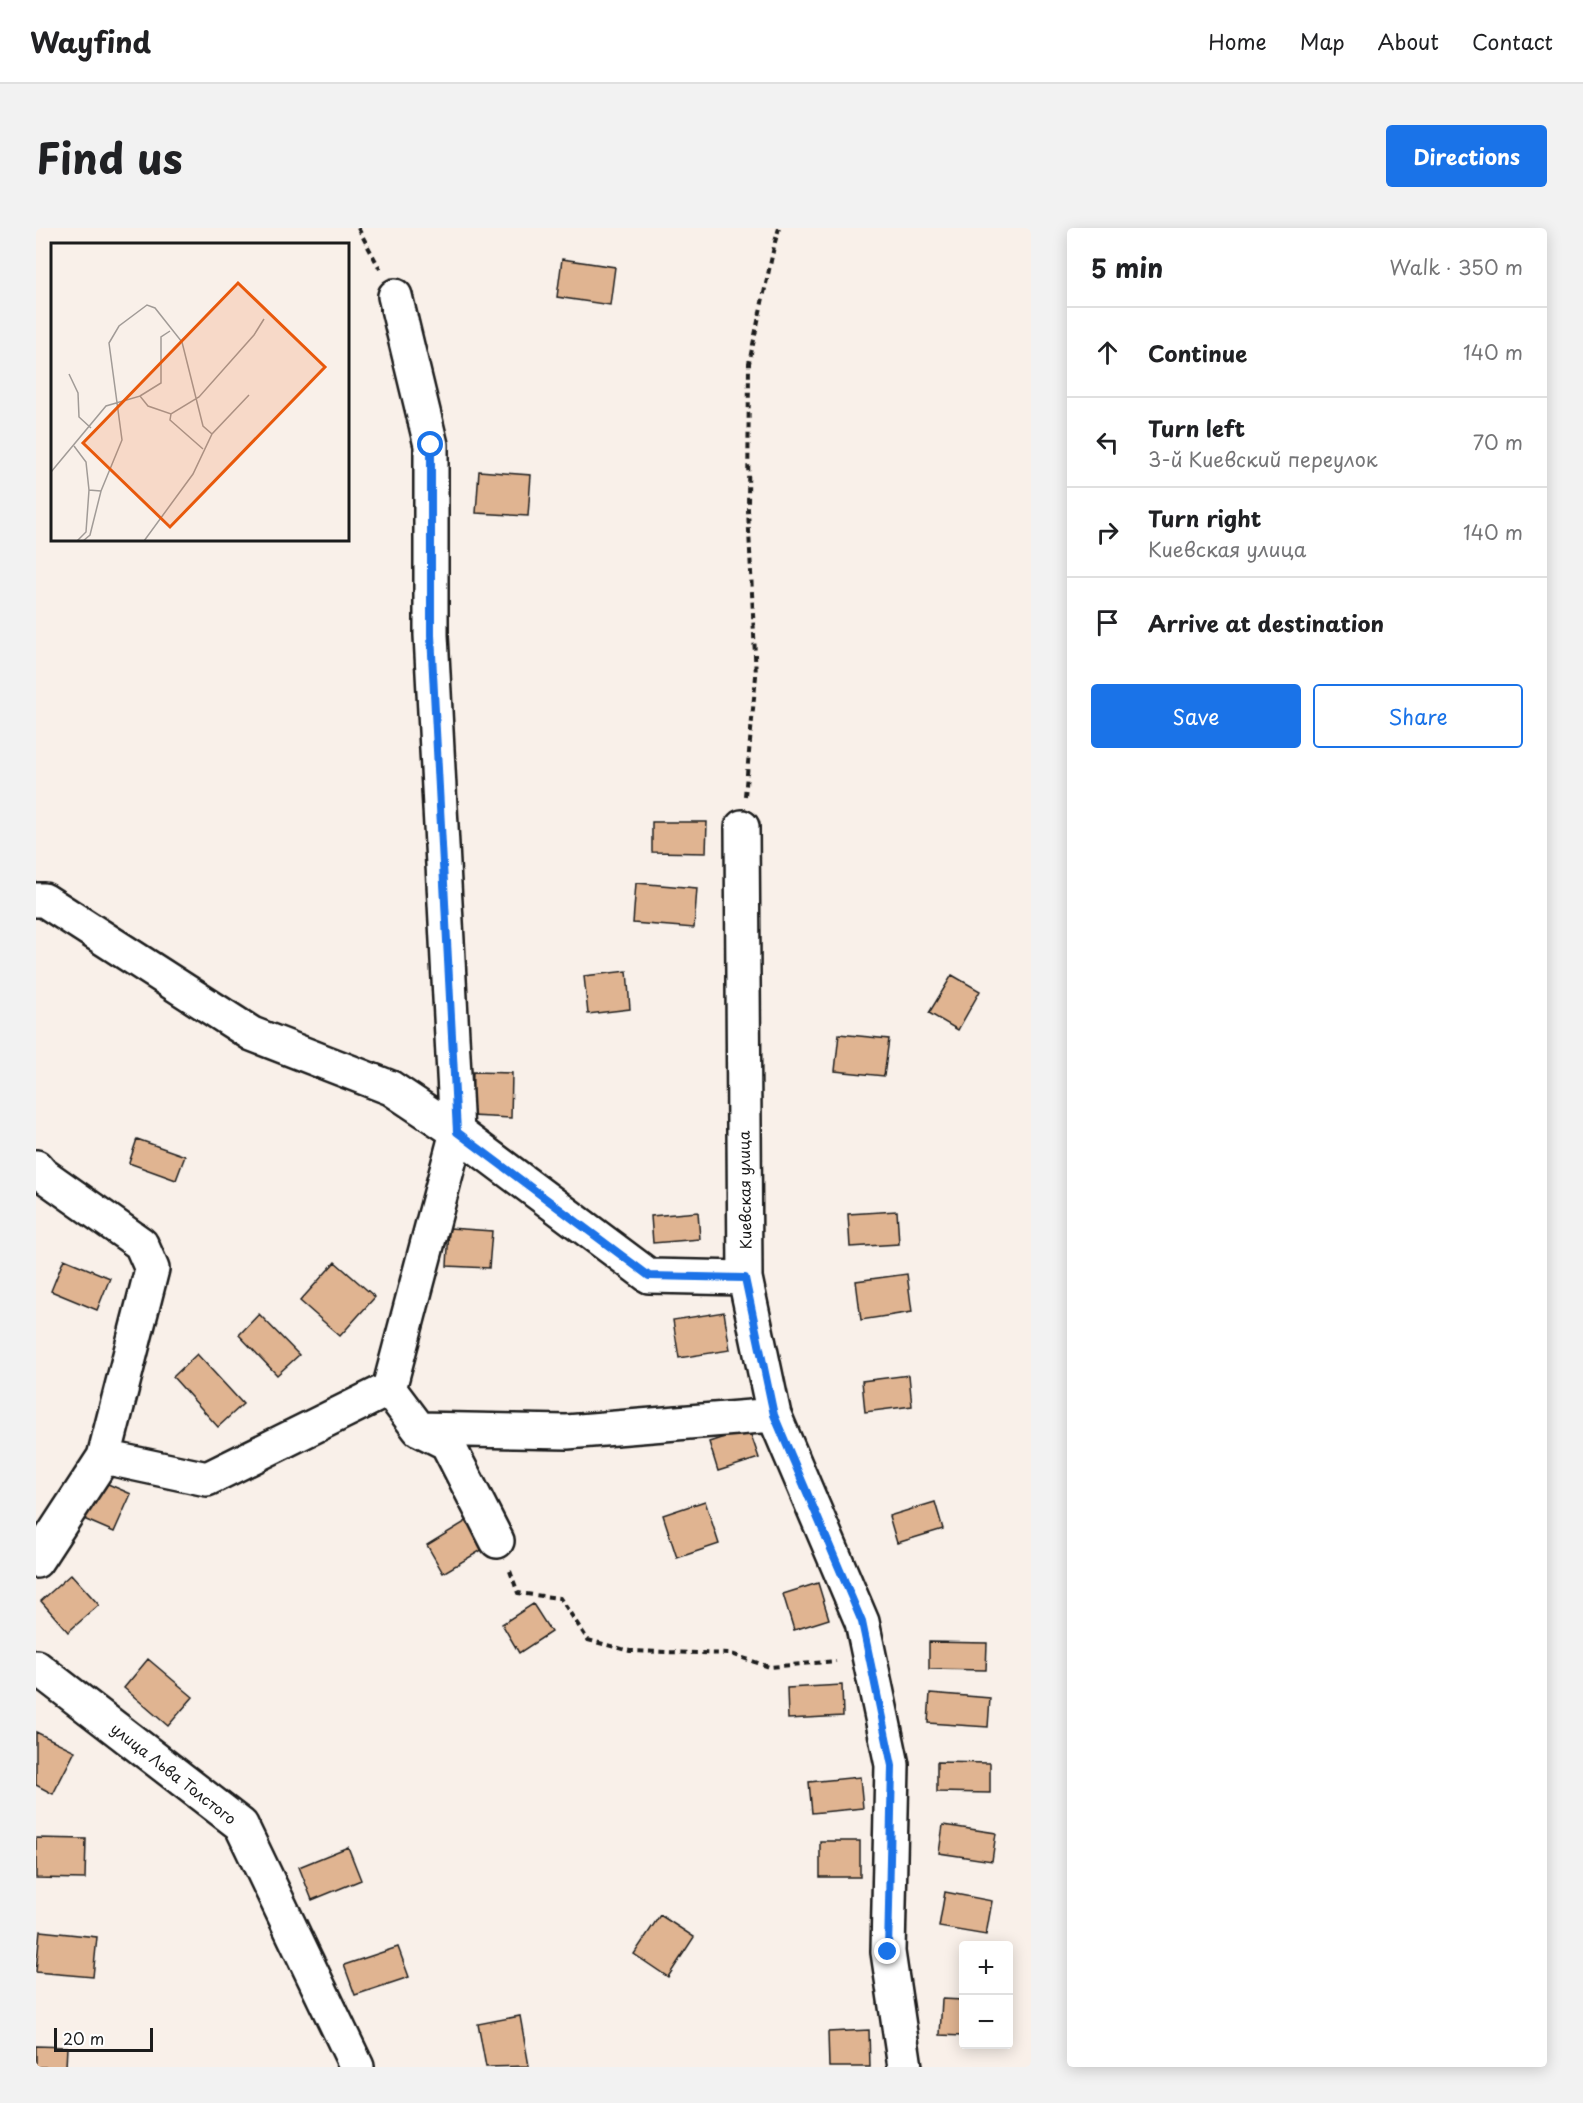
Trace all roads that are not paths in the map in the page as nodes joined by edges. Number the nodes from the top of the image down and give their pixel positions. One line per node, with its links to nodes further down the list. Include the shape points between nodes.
1 (395, 296): 4 (street, via 431,445 431,635)
2 (742, 827): 6 (street, Киевская улица)
3 (36, 900): 4 (street, via 44,900 252,1034 391,1088)
4 (457, 1132): 6 (street, via 649,1276); 7 (street)
5 (36, 1167): 10 (street, via 141,1244 152,1269)
6 (745, 1278): 8 (street, Киевская улица)
7 (389, 1389): 9 (street); 10 (street, via 207,1479)
8 (774, 1415): 9 (street, via 567,1432); 15 (street, Киевская улица, via 862,1622 892,1766 888,1952)
9 (418, 1429): 11 (street, via 447,1443)
10 (104, 1457): 12 (street)
11 (497, 1541)
12 (36, 1561)
13 (36, 1667): 14 (street, улица Льва Толстого, via 242,1825)
14 (357, 2067)
15 (905, 2067)

